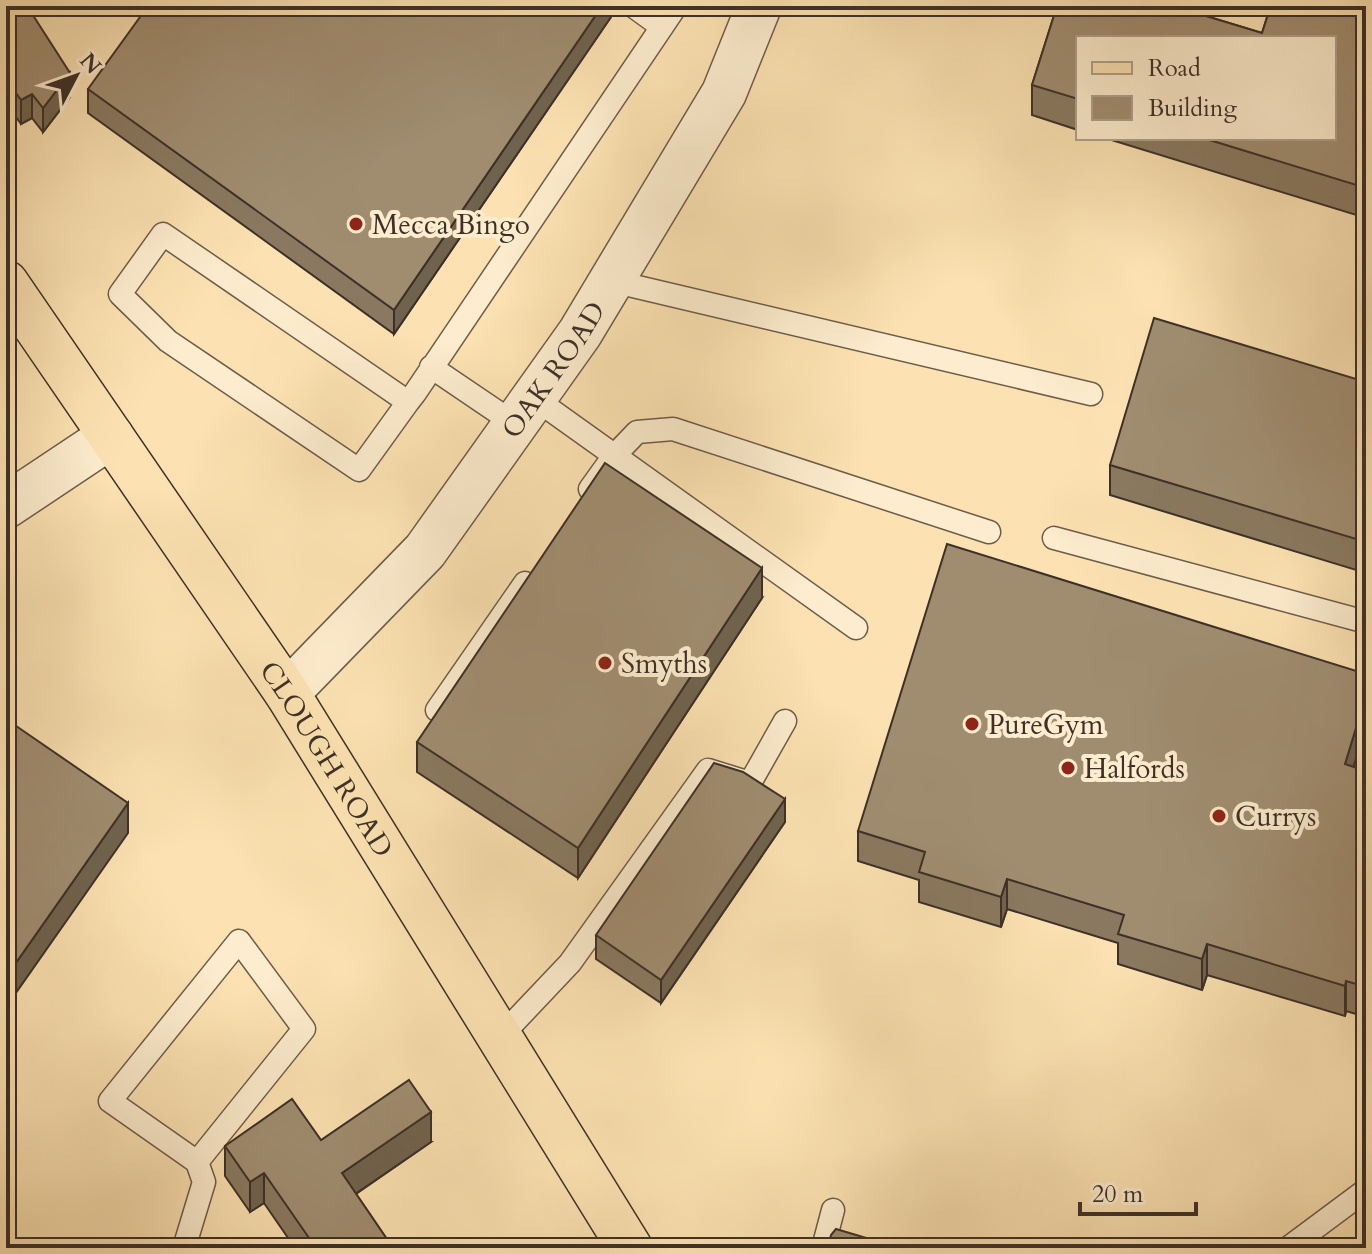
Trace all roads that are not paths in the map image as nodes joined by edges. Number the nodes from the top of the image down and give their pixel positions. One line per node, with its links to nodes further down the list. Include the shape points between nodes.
1 (633, 6): 4 (lane)
2 (676, 6): 4 (lane)
3 (747, 11): 5 (street, OAK ROAD, via 724,93)
4 (662, 27): 7 (lane)
5 (612, 281): 8 (lane); 10 (street, OAK ROAD)
6 (6, 283): 11 (main road, CLOUGH ROAD)
7 (431, 367): 9 (lane); 10 (lane)
8 (1091, 394)
9 (408, 402): 9 (lane, via 359,470 168,341 120,294 163,234)
10 (524, 411): 12 (lane); 20 (street, OAK ROAD, via 425,551)
11 (111, 436): 13 (street); 20 (main road, CLOUGH ROAD)
12 (613, 457): 14 (lane); 15 (lane, via 637,432 673,429); 19 (lane)
13 (6, 506)
14 (577, 507)
15 (989, 532)
16 (1054, 538): 18 (lane)
17 (533, 571): 21 (lane)
18 (1366, 622)
19 (856, 628)
20 (287, 693): 23 (main road, CLOUGH ROAD)
21 (437, 710)
22 (785, 721): 23 (lane, via 750,783 708,770 570,963)
23 (500, 1037): 28 (main road, CLOUGH ROAD)
24 (197, 1162): 24 (lane, via 110,1101 239,941 304,1029); 27 (lane, via 204,1182)
25 (1366, 1190): 30 (lane)
26 (833, 1210): 29 (lane)
27 (184, 1248)
28 (630, 1248)
29 (823, 1248)
30 (1288, 1248)

